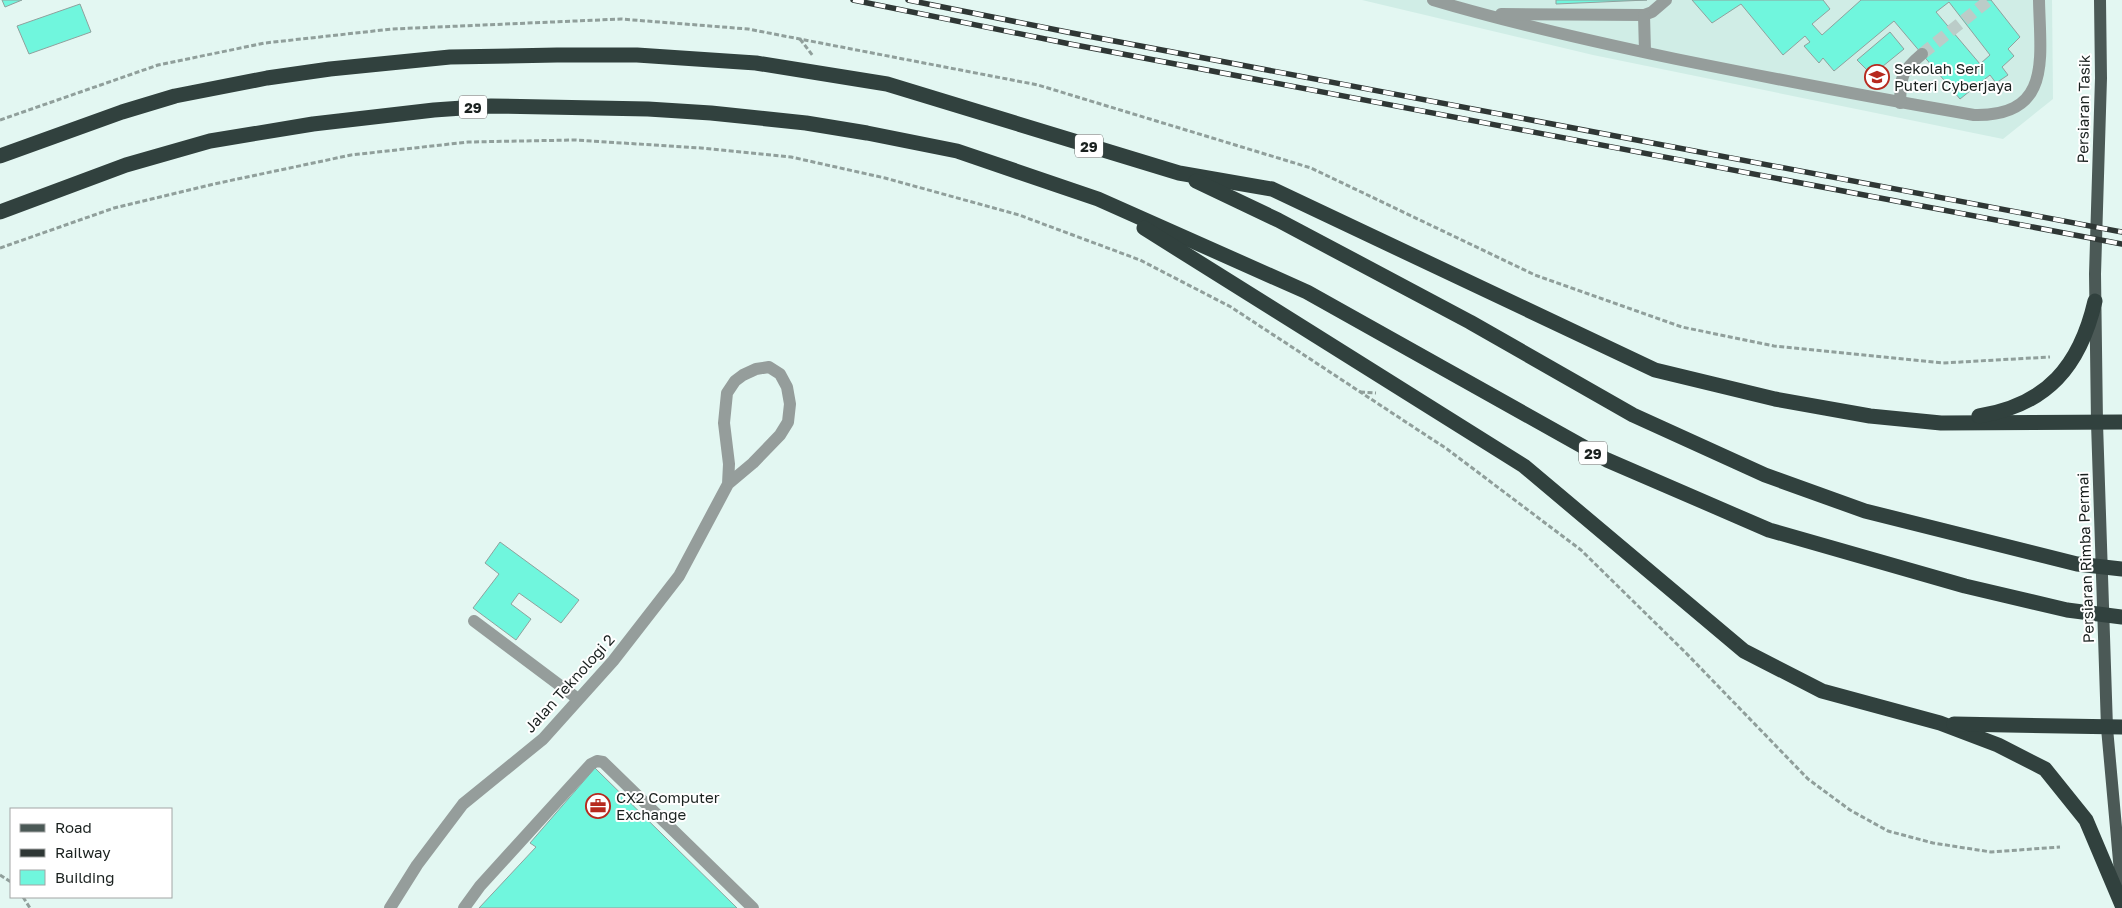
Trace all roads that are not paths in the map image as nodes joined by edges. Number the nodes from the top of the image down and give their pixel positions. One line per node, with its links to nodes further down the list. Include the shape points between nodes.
1 (1433, 0): 6 (street)
2 (1470, 0): 6 (street)
3 (1666, 0): 8 (street)
4 (2039, 0): 11 (street, via 2040,68 2024,102 1990,116)
5 (2100, 0): 16 (main road, Persiaran Tasik)
6 (1459, 8): 7 (street)
7 (1478, 13): 8 (street); 9 (street)
8 (1644, 15): 9 (street)
9 (1645, 52): 11 (street)
10 (1922, 54): 11 (street, via 1903,74)
11 (1900, 103)
12 (0, 156): 13 (highway, 29, via 176,96 330,68 450,57 637,55 756,63 887,84)
13 (1179, 173): 19 (highway, via 1272,189 1655,370 1775,400 1870,416); 22 (highway, 29, via 1278,220 1461,318 1633,416 1765,475 1865,511 2069,562)
14 (1098, 199): 15 (highway, 29, via 957,151 806,123 648,109 491,106 372,116 210,141 126,165); 23 (highway, 29, via 1308,292 1607,460 1769,530 1965,586 2067,610); 26 (highway, via 1524,466 1744,651 1822,691)
15 (0, 212)
16 (2096, 219): 17 (main road, Persiaran Rimba Permai)
17 (2095, 301): 19 (highway, via 2091,320 2072,360 2044,392 2008,410); 20 (main road, Persiaran Rimba Permai)
18 (2122, 422): 20 (highway)
19 (1941, 423): 20 (highway)
20 (2097, 423): 27 (main road, Persiaran Rimba Permai)
21 (728, 484): 21 (street, Jalan Teknologi 2, via 724,423 727,393 743,375 769,367 780,374 787,387 790,404 788,422 770,447); 25 (street, Jalan Teknologi 2, via 679,576)
22 (2122, 570)
23 (2122, 617)
24 (474, 621): 25 (street)
25 (578, 699): 31 (street, Jalan Teknologi 2, via 543,739 463,804 417,865)
26 (1940, 723): 27 (highway); 30 (highway, via 1998,745 2045,768 2086,820)
27 (2107, 728): 28 (highway); 29 (main road, Persiaran Rimba Permai)
28 (2122, 728)
29 (2122, 894)
30 (2122, 905)
31 (390, 908)
32 (464, 908): 33 (street, via 493,872 597,761 603,762)
33 (753, 908)

